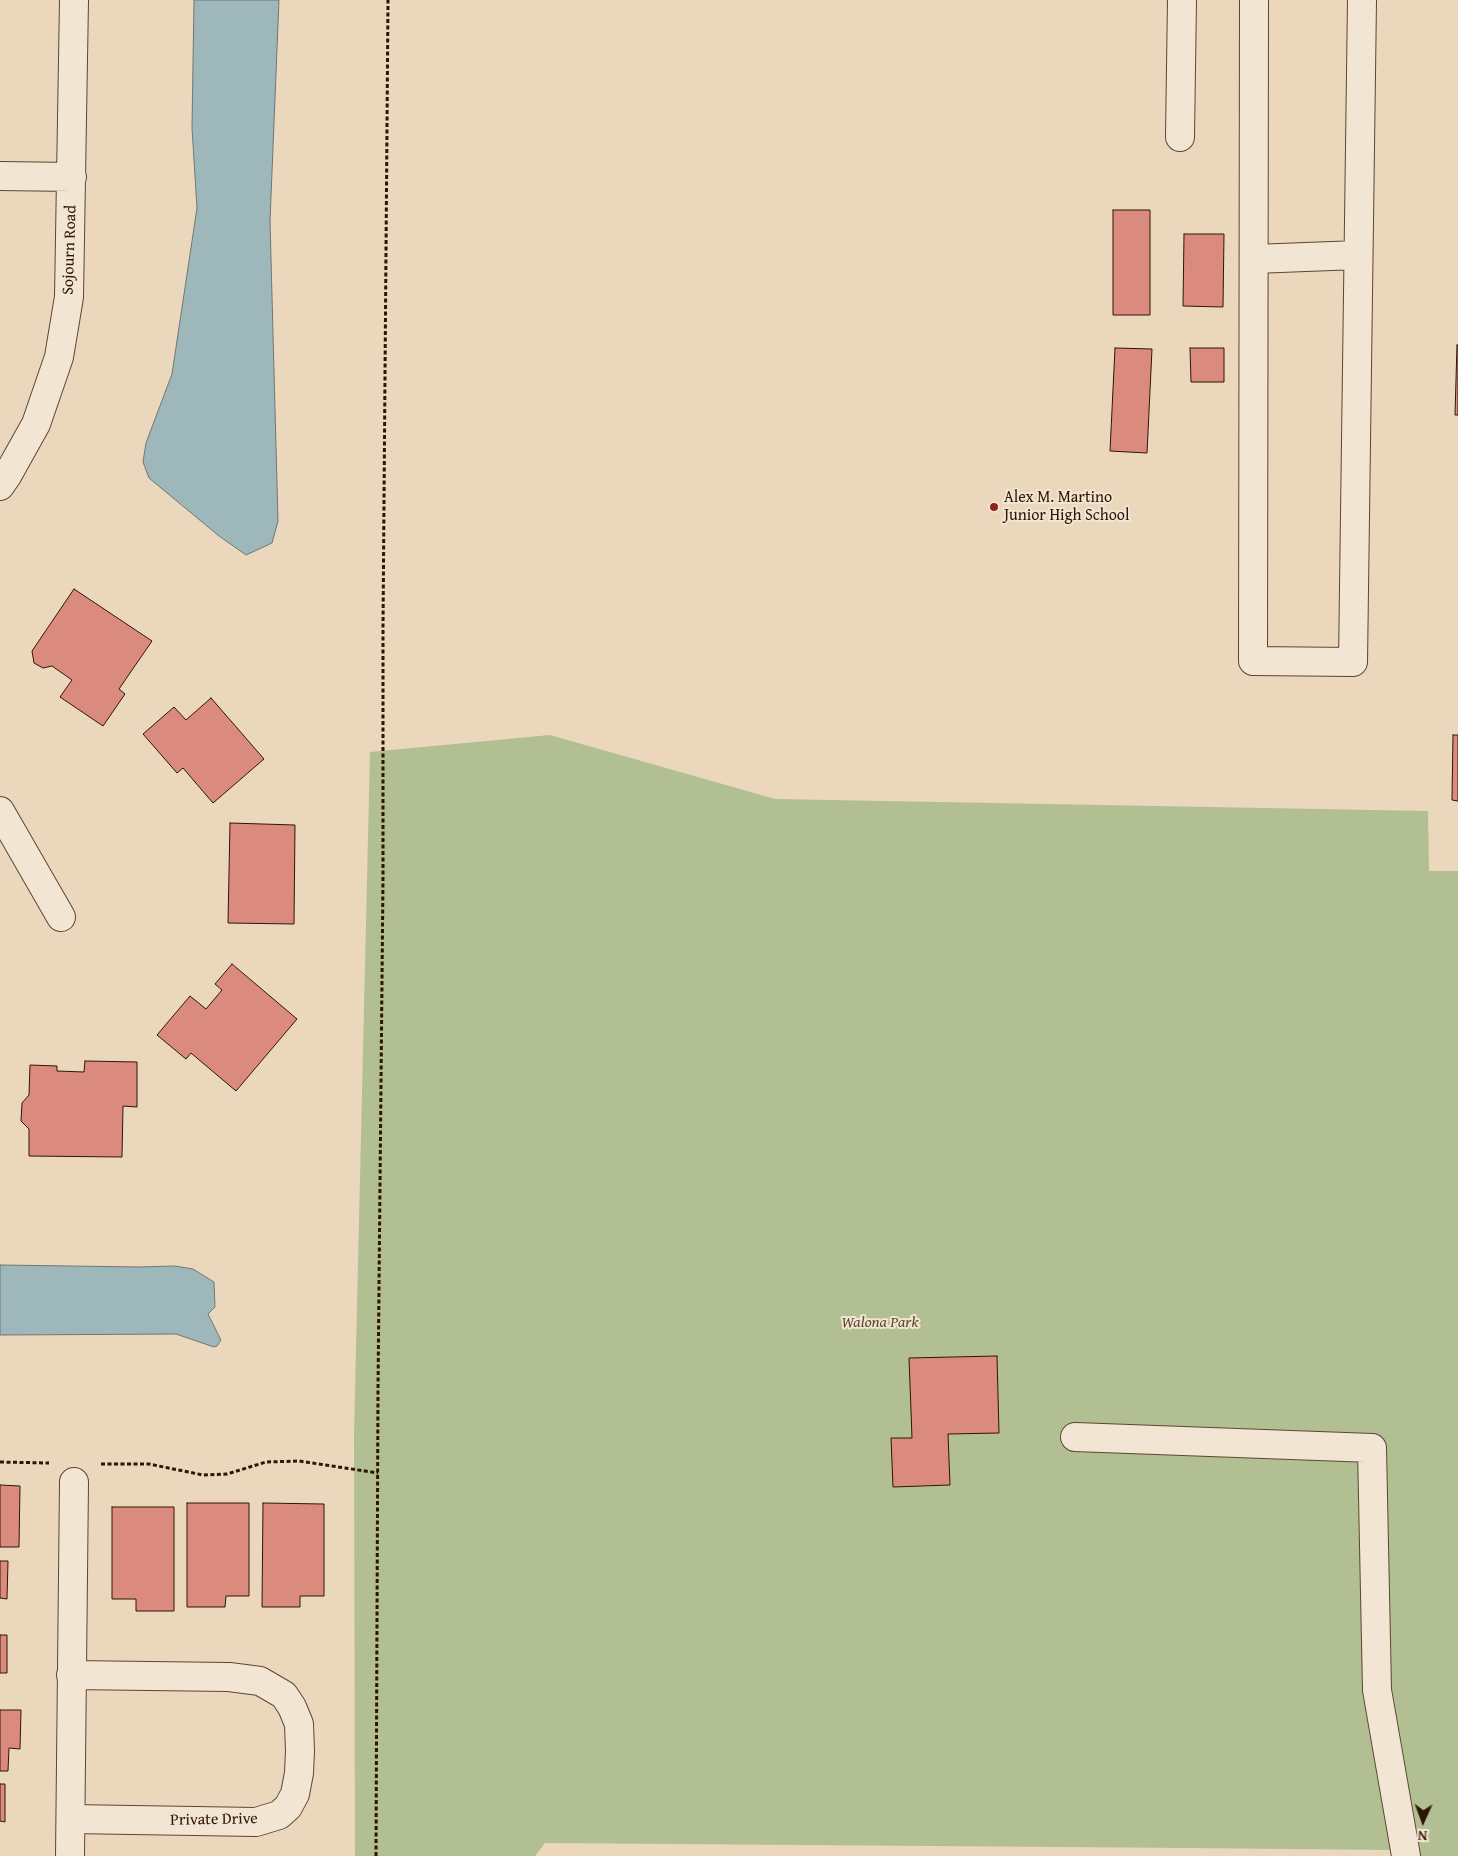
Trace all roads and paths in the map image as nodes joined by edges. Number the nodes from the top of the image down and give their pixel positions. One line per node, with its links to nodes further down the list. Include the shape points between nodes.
1 (74, 0): 8 (street, Sojourn Road)
2 (388, 0): 18 (path)
3 (1182, 0): 6 (street)
4 (1254, 0): 10 (street)
5 (1362, 0): 9 (street)
6 (1180, 137)
7 (0, 176): 8 (street)
8 (72, 177): 11 (street, Sojourn Road, via 69,297 59,358 36,424)
9 (1358, 255): 10 (street); 10 (street, via 1353,662 1253,661)
10 (1254, 259)
11 (0, 486)
12 (0, 811): 13 (street)
13 (61, 917)
14 (1074, 1437): 23 (street, via 1372,1448 1377,1690)
15 (0, 1462): 16 (path)
16 (55, 1463)
17 (83, 1473): 18 (path, via 149,1464 203,1475 227,1474 266,1462 299,1461); 19 (street)
18 (378, 1473): 22 (path)
19 (71, 1675): 20 (street); 20 (street, Private Drive, via 234,1677 260,1681 284,1695 292,1707 299,1724 300,1752 295,1794 288,1807 279,1815 256,1822)
20 (71, 1819): 21 (street)
21 (70, 1856)
22 (376, 1856)
23 (1406, 1856)

